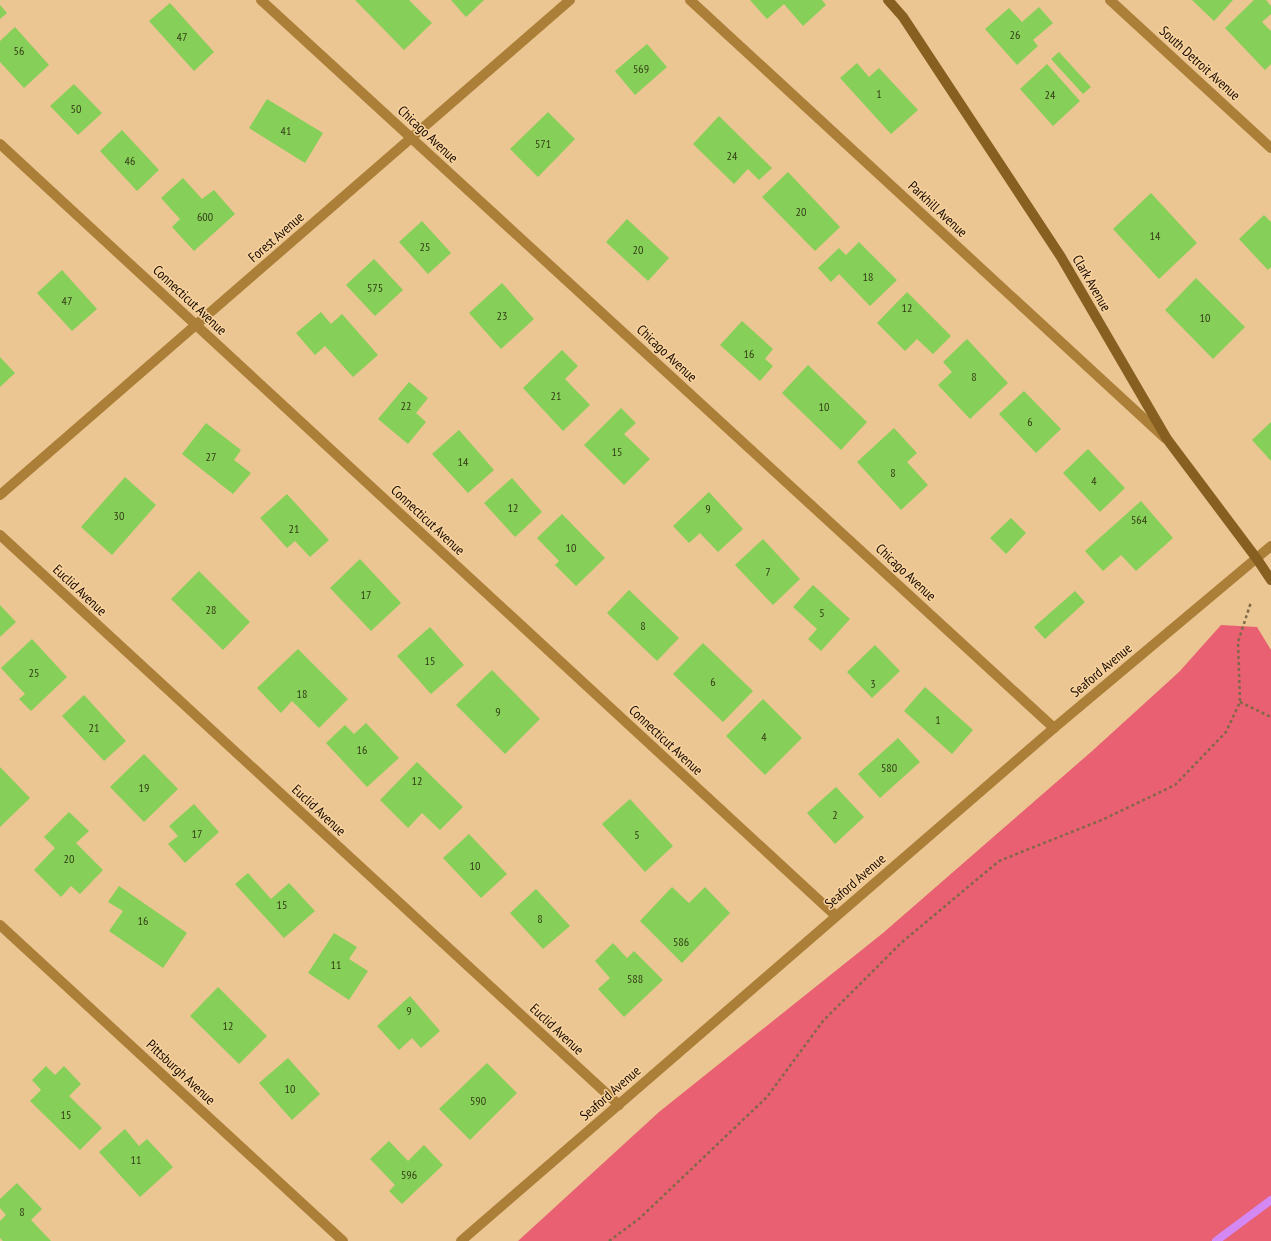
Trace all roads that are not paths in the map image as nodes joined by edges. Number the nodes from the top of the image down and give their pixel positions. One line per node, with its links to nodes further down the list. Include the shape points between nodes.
1 (261, 0): 6 (street, Chicago Avenue)
2 (570, 0): 6 (street, Forest Avenue)
3 (690, 0): 10 (street, Parkhill Avenue)
4 (888, 0): 10 (street, Clark Avenue, via 903,17 1061,257)
5 (1110, 0): 8 (street, South Detroit Avenue)
6 (411, 138): 9 (street, Forest Avenue); 16 (street, Chicago Avenue)
7 (0, 144): 9 (street, Connecticut Avenue)
8 (1271, 148)
9 (196, 325): 11 (street, Forest Avenue); 17 (street, Connecticut Avenue)
10 (1167, 439): 14 (street, Clark Avenue)
11 (0, 495)
12 (0, 535): 19 (street, Euclid Avenue)
13 (1271, 546): 14 (street, Seaford Avenue)
14 (1257, 559): 15 (street, Clark Avenue); 16 (street, Seaford Avenue)
15 (1271, 580)
16 (1054, 728): 17 (street, Seaford Avenue)
17 (836, 916): 19 (street, Seaford Avenue)
18 (0, 924): 20 (street, Pittsburgh Avenue)
19 (619, 1105): 21 (street, Seaford Avenue)
20 (344, 1241)
21 (461, 1241)

